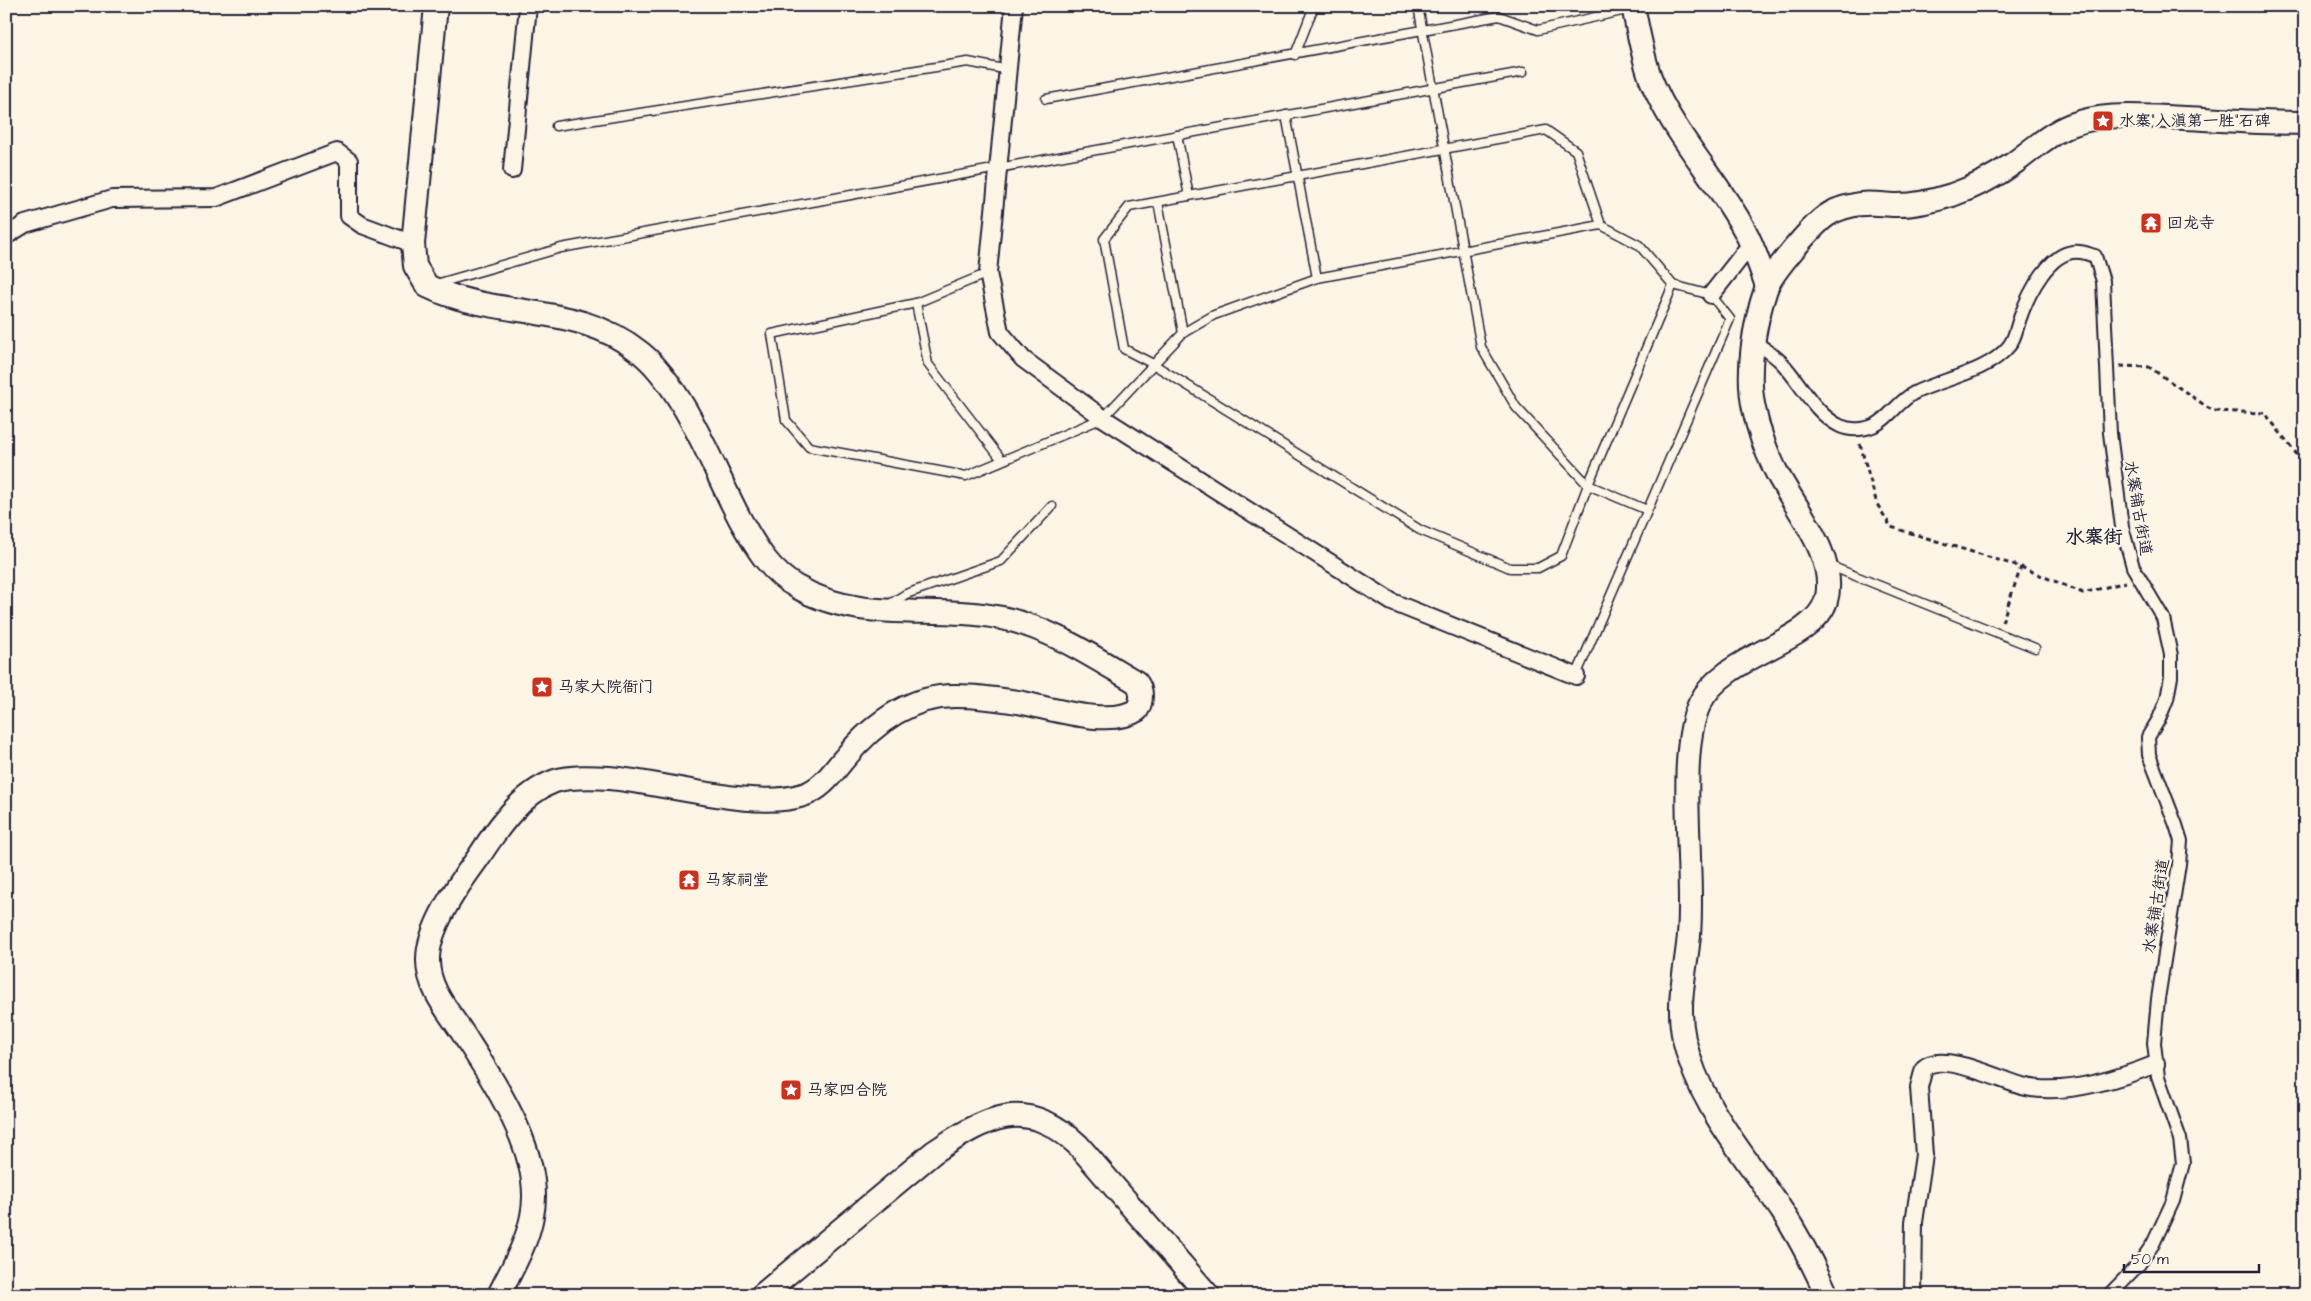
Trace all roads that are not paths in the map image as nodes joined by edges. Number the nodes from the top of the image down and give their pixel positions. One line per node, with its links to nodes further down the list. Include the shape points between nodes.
1 (436, 6): 27 (main road)
2 (528, 6): 21 (street)
3 (1014, 6): 11 (street)
4 (1314, 6): 10 (lane)
5 (1418, 6): 9 (lane)
6 (1497, 6): 8 (lane)
7 (1633, 8): 8 (lane, via 1538,30); 28 (main road, via 1650,76 1662,102 1734,212)
8 (1499, 16): 9 (lane)
9 (1422, 30): 10 (lane); 13 (lane)
10 (1295, 55): 14 (lane)
11 (1009, 70): 17 (lane, via 968,62); 20 (street)
12 (1523, 72): 13 (lane)
13 (1433, 89): 15 (lane); 19 (lane)
14 (1046, 99)
15 (1286, 115): 18 (lane); 22 (lane)
16 (2305, 123): 34 (main road, via 2138,116 2084,121 2060,130 1996,175 1957,194 1916,204 1861,204 1833,212 1814,226)
17 (556, 126)
18 (1177, 135): 20 (lane); 23 (lane)
19 (1444, 149): 22 (lane); 25 (lane, via 1546,130 1576,151); 29 (lane)
20 (998, 168): 30 (street); 33 (lane, via 561,248)
21 (512, 170)
22 (1298, 176): 23 (lane); 31 (lane)
23 (1189, 196): 24 (lane)
24 (1158, 202): 37 (lane); 39 (lane, via 1128,207 1104,240 1124,349)
25 (1601, 225): 29 (lane); 32 (lane, via 1639,245)
26 (6, 236): 27 (street, via 24,224 112,199 216,198 338,152 349,162 349,216 362,225)
27 (413, 244): 33 (main road, via 415,266)
28 (1751, 244): 34 (main road); 35 (street)
29 (1464, 252): 31 (lane); 42 (lane, via 1481,347 1516,407)
30 (988, 273): 36 (lane); 40 (street, via 1000,332 1023,359)
31 (1317, 278): 37 (lane, via 1214,315)
32 (1674, 285): 35 (lane); 42 (lane)
33 (427, 286): 46 (main road, via 465,301 579,320 627,343 652,363 677,394 747,531 775,572 796,587 824,600)
34 (1767, 286): 38 (main road)
35 (1711, 295): 44 (lane, via 1730,319)
36 (916, 303): 41 (lane, via 928,364); 41 (lane, via 772,334 786,420 809,447 966,476)
37 (1183, 333): 39 (lane)
38 (1754, 341): 45 (main road, via 1751,394 1758,425 1773,466 1808,524); 49 (street, 水寨铺古街道, via 1781,362 1829,419 1841,427 1863,430 1877,424 1914,393 1998,356 2010,345 2034,286 2046,268 2064,254 2078,251 2095,256 2102,281 2110,433 2127,549 2138,579 2155,604 2168,634 2171,676 2167,699 2147,743 2153,770 2180,841 2157,1007)
39 (1153, 364): 40 (lane); 42 (lane, via 1420,530 1510,568 1538,568 1561,556)
40 (1103, 418): 41 (lane); 48 (street, via 1392,602)
41 (1002, 460)
42 (1588, 485): 44 (lane)
43 (1052, 506): 46 (lane, via 1001,561 906,594)
44 (1647, 510): 48 (lane)
45 (1824, 563): 47 (lane); 53 (main road, via 1827,595 1816,617 1720,677 1696,712 1688,770 1690,921 1680,1002 1689,1058 1709,1105 1798,1236)
46 (880, 611): 50 (main road, via 970,613 1032,626 1064,640 1136,682 1140,689 1140,704 1130,715 1108,717 984,697 940,697 906,707 884,720 858,743 820,786 804,795 787,799 751,798 652,783 578,778 549,784 523,802 470,868 440,919 428,950 427,964 434,986 511,1115 533,1181 533,1215 526,1238)
47 (2035, 648)
48 (1576, 676)
49 (2156, 1064): 54 (street, via 2104,1082 2044,1089 2022,1086 1949,1063 1928,1065 1920,1076 1919,1087 1924,1155 1914,1222); 55 (street, 水寨铺古街道, via 2180,1139 2183,1163 2164,1223 2153,1244)
50 (499, 1295)
51 (762, 1295): 52 (main road, via 934,1152 963,1132 987,1121 1020,1115 1049,1123 1078,1145)
52 (1208, 1295)
53 (1827, 1295)
54 (1913, 1295)
55 (2109, 1295)

